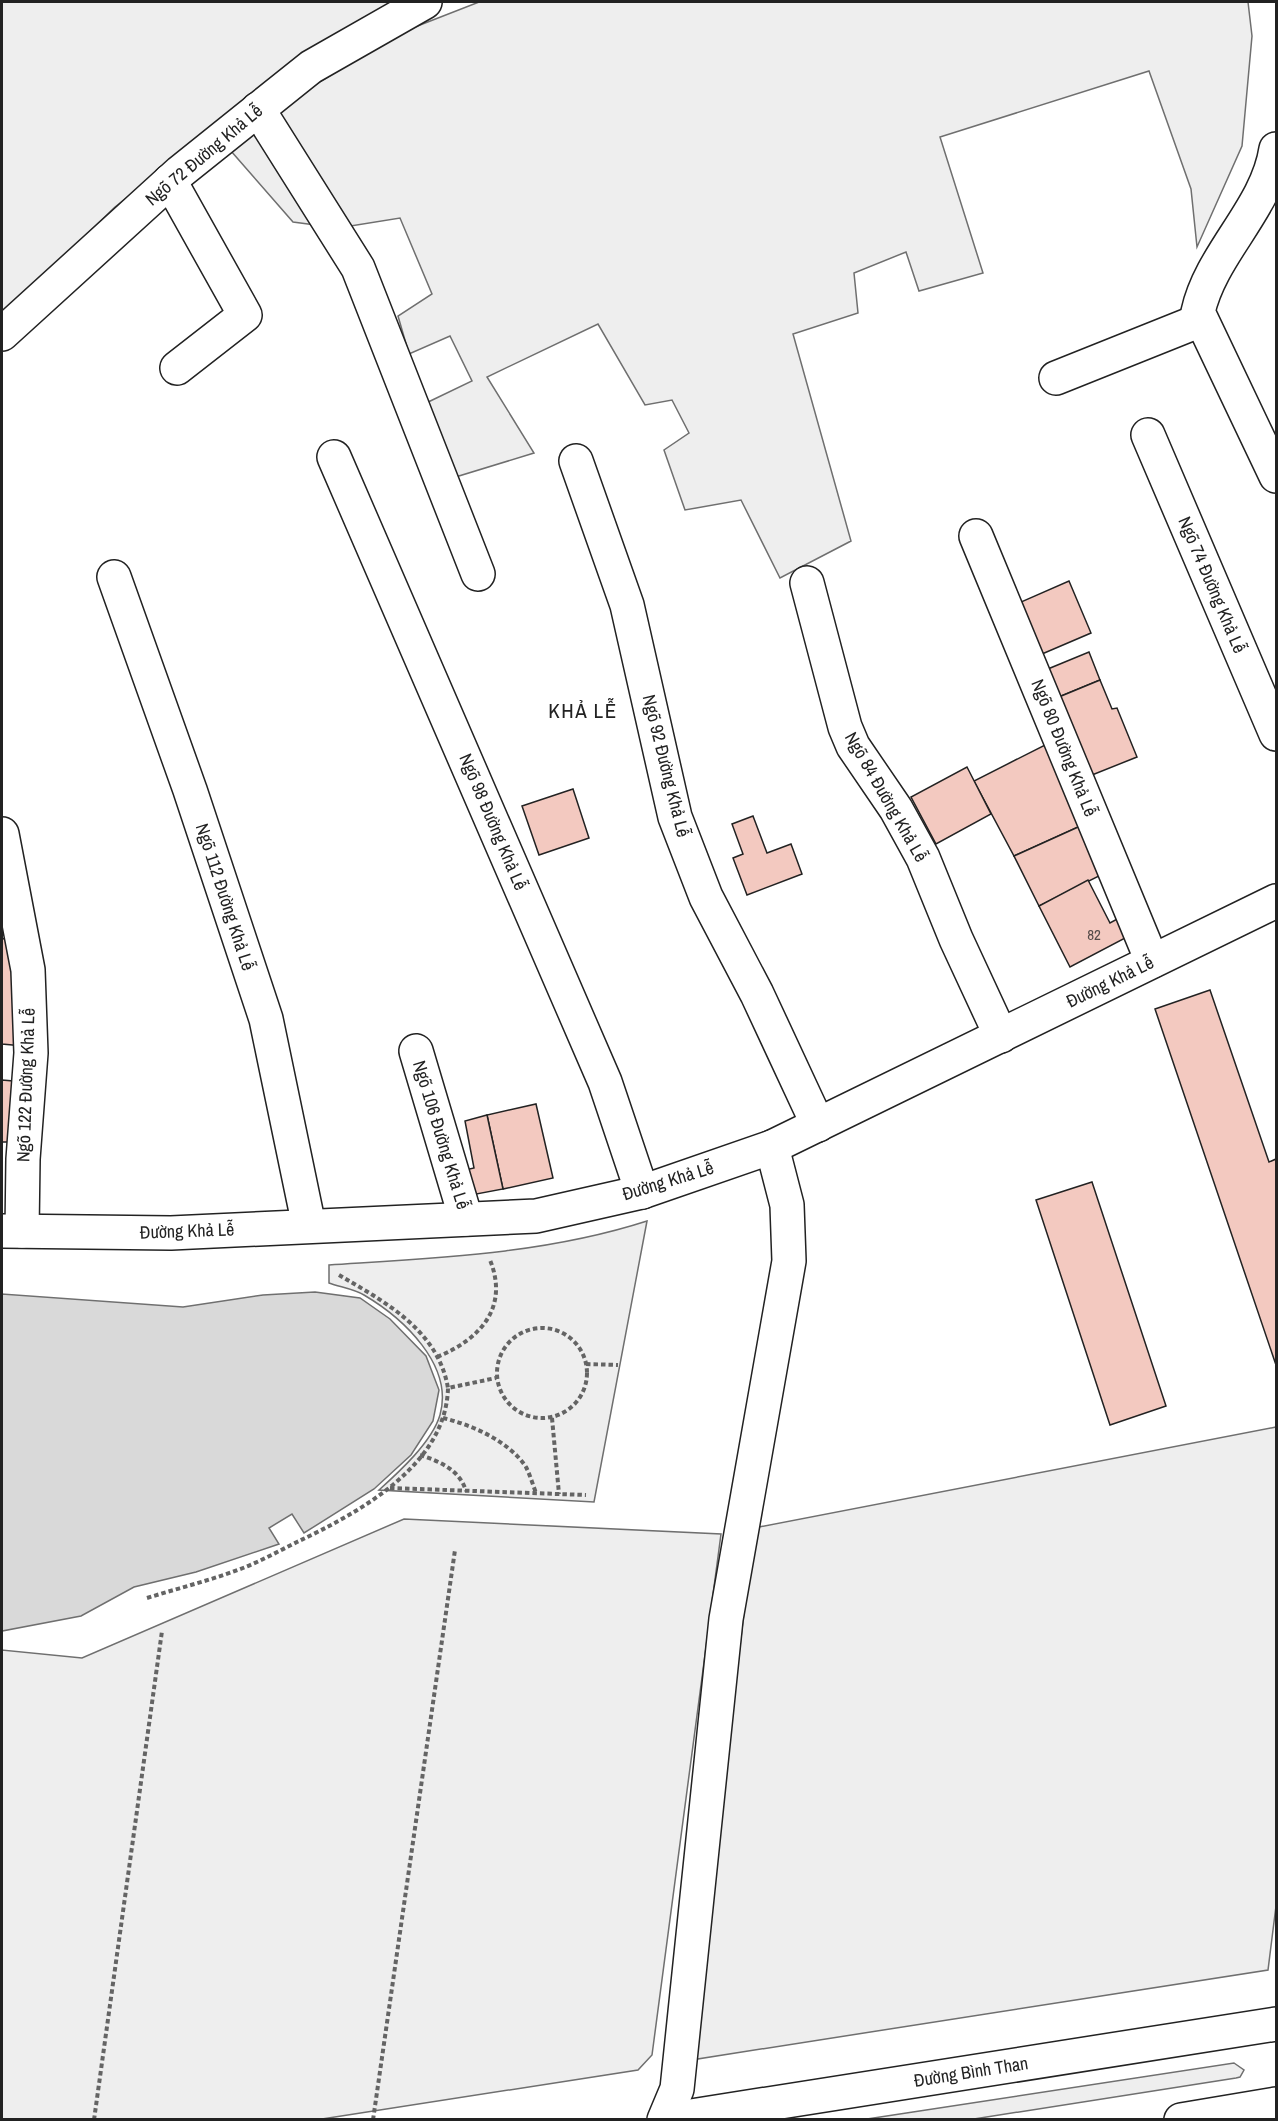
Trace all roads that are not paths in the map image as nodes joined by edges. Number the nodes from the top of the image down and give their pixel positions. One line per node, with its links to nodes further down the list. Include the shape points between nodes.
1 (425, 2): 2 (street, Ngõ 72 Đường Khả Lễ, via 311,67)
2 (258, 109): 4 (street, Ngõ 72 Đường Khả Lễ); 14 (street, via 358,268)
3 (1276, 149): 5 (street, via 1274,164 1200,302)
4 (170, 181): 6 (street, Ngõ 72 Đường Khả Lễ); 7 (street, via 245,315)
5 (1201, 320): 8 (street); 12 (street)
6 (2, 334)
7 (177, 368)
8 (1056, 378)
9 (1148, 435): 17 (street, Ngõ 74 Đường Khả Lễ)
10 (334, 457): 25 (street, Ngõ 98 Đường Khả Lễ, via 605,1082)
11 (576, 461): 23 (street, Ngõ 92 Đường Khả Lễ, via 627,605 675,817 706,897 757,994)
12 (1276, 476)
13 (976, 536): 20 (street, Ngõ 80 Đường Khả Lễ)
14 (478, 574)
15 (114, 577): 27 (street, Ngõ 112 Đường Khả Lễ, via 266,1019)
16 (807, 583): 21 (street, Ngõ 84 Đường Khả Lễ, via 853,747 896,809 923,858)
17 (1276, 734)
18 (2, 834): 28 (street, Ngõ 122 Đường Khả Lễ, via 28,970 31,1053 23,1160)
19 (1276, 902): 20 (street, Đường Khả Lễ)
20 (1152, 961): 21 (street, Đường Khả Lễ)
21 (1001, 1036): 23 (street, Đường Khả Lễ)
22 (416, 1051): 26 (street, Ngõ 106 Đường Khả Lễ)
23 (818, 1125): 24 (street, Đường Khả Lễ)
24 (772, 1147): 25 (street, Đường Khả Lễ); 31 (street, via 787,1205 789,1261 726,1619 677,2089)
25 (642, 1192): 26 (street, Đường Khả Lễ, via 536,1216)
26 (466, 1219): 27 (street, Đường Khả Lễ)
27 (309, 1226): 28 (street, Đường Khả Lễ, via 171,1233)
28 (12, 1231)
29 (1276, 2024): 31 (street, Đường Bình Than)
30 (1276, 2104): 32 (street)
31 (665, 2120)
32 (1181, 2120)

